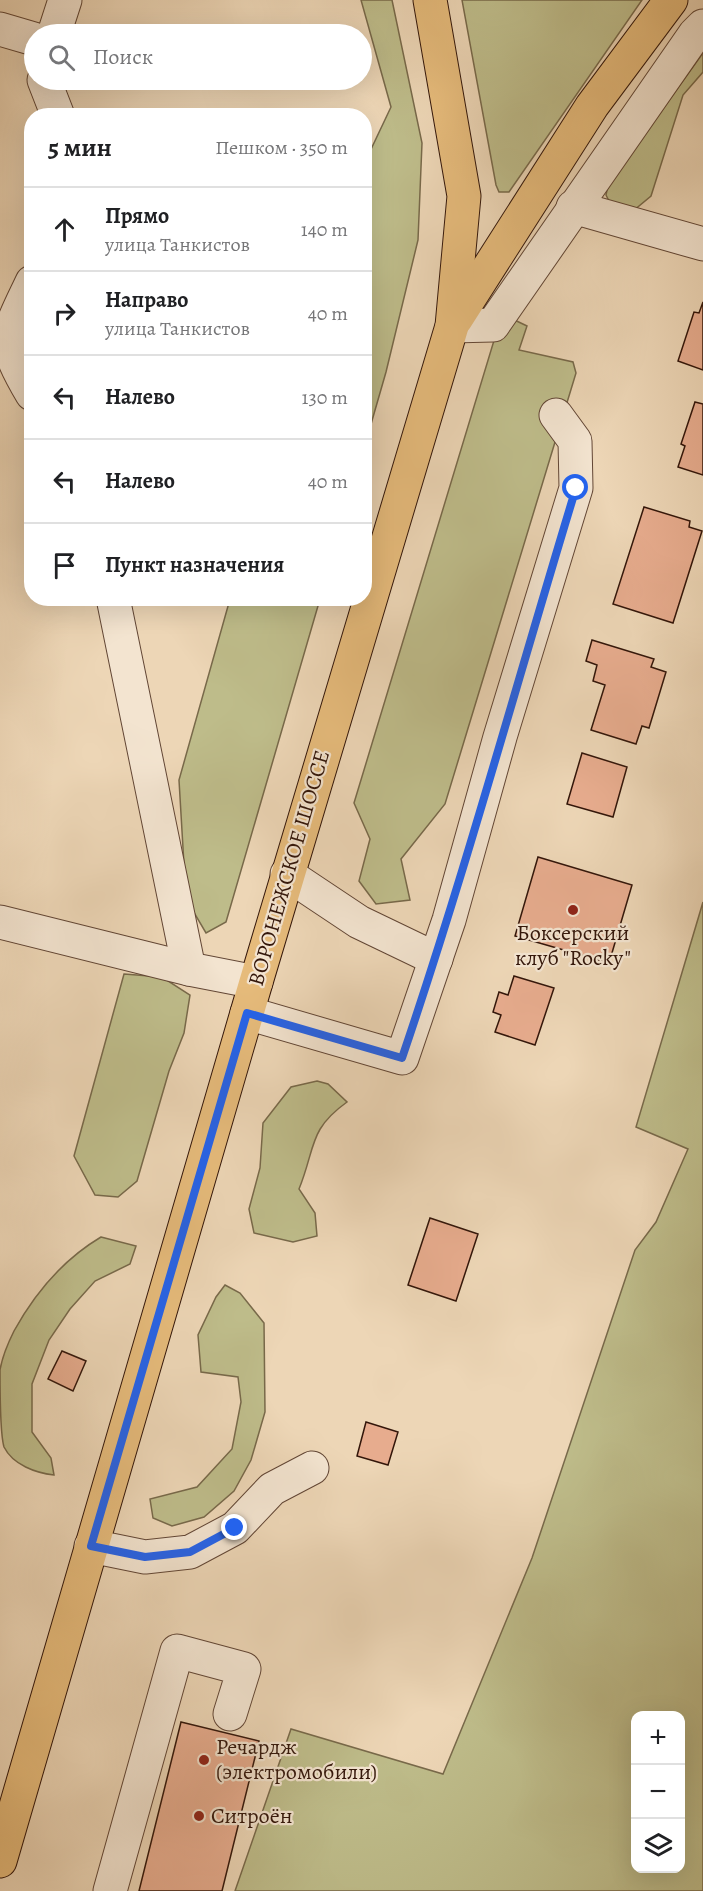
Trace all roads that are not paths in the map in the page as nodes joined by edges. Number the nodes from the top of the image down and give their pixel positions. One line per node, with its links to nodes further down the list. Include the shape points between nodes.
1 (65, 0): 4 (street)
2 (430, 0): 13 (main road, via 464,196)
3 (671, 0): 13 (main road, via 592,106)
4 (57, 24)
5 (703, 26): 10 (street)
6 (0, 29): 7 (street)
7 (24, 36)
8 (48, 90): 9 (street)
9 (55, 108)
10 (573, 207): 11 (street); 13 (street, via 493,325)
11 (703, 244)
12 (24, 299): 14 (street, via 8,332 11,362)
13 (452, 326): 16 (main road, ВОРОНЕЖСКОЕ ШОССЕ)
14 (24, 382)
15 (556, 415): 21 (street, via 575,441 576,488)
16 (372, 592)
17 (115, 606): 22 (street)
18 (368, 606): 19 (main road, ВОРОНЕЖСКОЕ ШОССЕ)
19 (287, 874): 21 (street, via 359,922); 23 (main road, ВОРОНЕЖСКОЕ ШОССЕ)
20 (0, 922): 22 (street)
21 (436, 958): 23 (street, via 402,1058)
22 (189, 969): 23 (street)
23 (251, 998): 25 (main road, ВОРОНЕЖСКОЕ ШОССЕ)
24 (312, 1468): 25 (street, via 272,1489 235,1528 190,1552 145,1557)
25 (91, 1546): 27 (main road, ВОРОНЕЖСКОЕ ШОССЕ)
26 (230, 1713): 28 (street, via 244,1669 177,1651)
27 (0, 1861)
28 (110, 1891)

